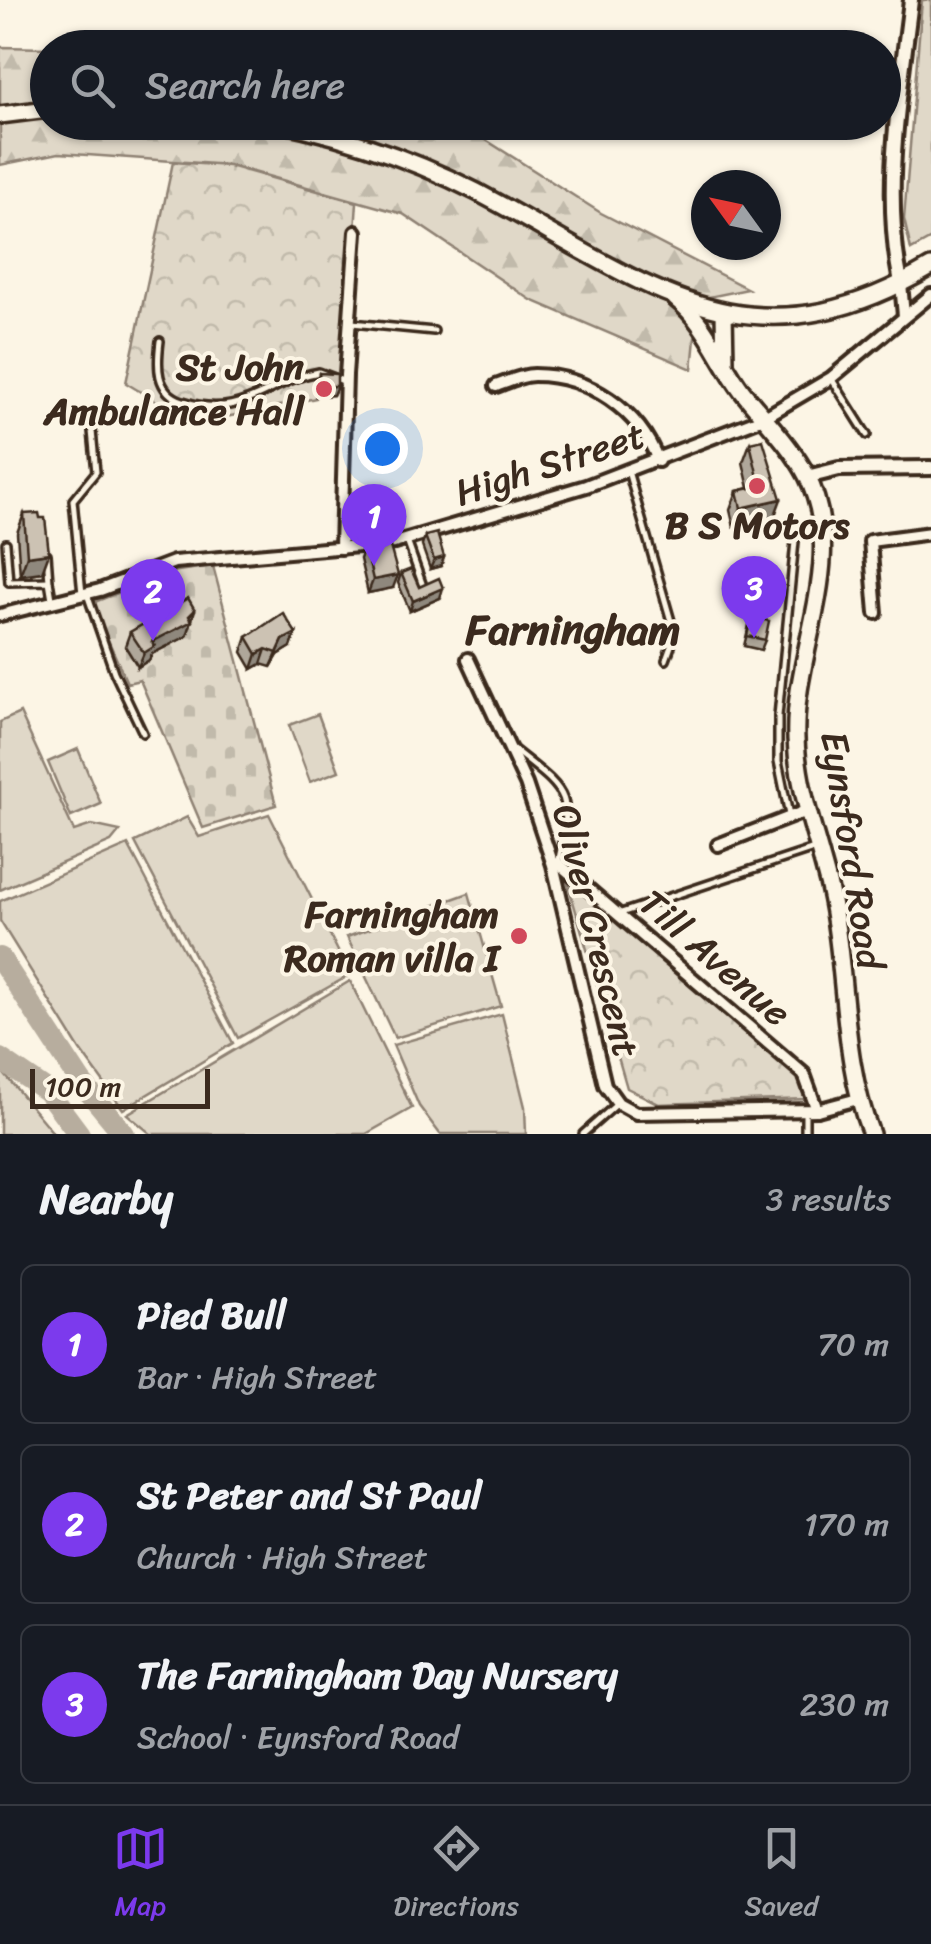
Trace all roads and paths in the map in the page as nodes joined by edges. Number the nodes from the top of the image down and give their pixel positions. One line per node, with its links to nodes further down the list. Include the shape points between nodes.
1 (911, 0): 2 (street)
2 (901, 87)
3 (30, 111): 4 (main road)
4 (0, 115)
5 (344, 140): 11 (main road, via 430,170)
6 (895, 140): 9 (street, via 892,230)
7 (356, 232): 14 (street)
8 (931, 267): 9 (main road)
9 (901, 283): 12 (main road, via 808,313); 13 (street)
10 (931, 296): 13 (street, High Street)
11 (676, 299): 12 (main road); 17 (main road, Eynsford Road, via 700,321)
12 (724, 312): 17 (main road)
13 (904, 316): 18 (street, High Street)
14 (349, 322): 15 (lane); 19 (street)
15 (434, 330)
16 (160, 341): 19 (lane, via 156,369 162,383 189,403 226,408 319,372)
17 (724, 363): 21 (main road, Eynsford Road)
18 (831, 378): 21 (street, High Street); 23 (lane)
19 (346, 382): 33 (street)
20 (496, 386): 24 (street, via 530,374 563,378 618,403 642,426)
21 (763, 418): 24 (street, High Street); 27 (main road, Eynsford Road)
22 (92, 432): 36 (lane, via 96,472 74,500)
23 (866, 435)
24 (658, 460): 26 (street, High Street)
25 (931, 468): 27 (street, via 838,469)
26 (628, 472): 30 (street, High Street); 42 (lane, via 674,635)
27 (807, 477): 43 (main road, Eynsford Road, via 821,550)
28 (796, 532): 40 (lane)
29 (931, 533): 38 (street, via 870,541)
30 (407, 541): 33 (street, High Street); 35 (lane)
31 (6, 543): 34 (lane, via 9,582)
32 (46, 546): 34 (lane)
33 (342, 548): 36 (street, High Street, via 186,559)
34 (49, 581): 37 (lane)
35 (423, 586)
36 (84, 594): 37 (street, High Street); 44 (lane)
37 (53, 602): 39 (street, High Street)
38 (876, 614)
39 (0, 615)
40 (787, 654): 43 (lane); 47 (lane, via 778,761)
41 (468, 659): 45 (street, Oliver Crescent)
42 (666, 660)
43 (804, 666): 46 (main road, Eynsford Road, via 796,736)
44 (143, 734)
45 (510, 748): 50 (street, Oliver Crescent); 50 (lane, via 560,786 570,813)
46 (806, 811): 47 (street); 49 (main road, Eynsford Road)
47 (790, 818): 48 (street)
48 (718, 844)
49 (817, 848): 51 (lane); 52 (main road, Eynsford Road, via 837,933)
50 (556, 864): 51 (street, Till Avenue); 53 (street, Oliver Crescent, via 604,1085)
51 (618, 914): 54 (street, Till Avenue, via 804,1074)
52 (858, 1099): 54 (street, Oliver Crescent); 57 (main road, Eynsford Road)
53 (618, 1104): 54 (street, Oliver Crescent, via 636,1113); 55 (lane)
54 (811, 1110): 56 (lane)
55 (583, 1134)
56 (804, 1134)
57 (872, 1134)

